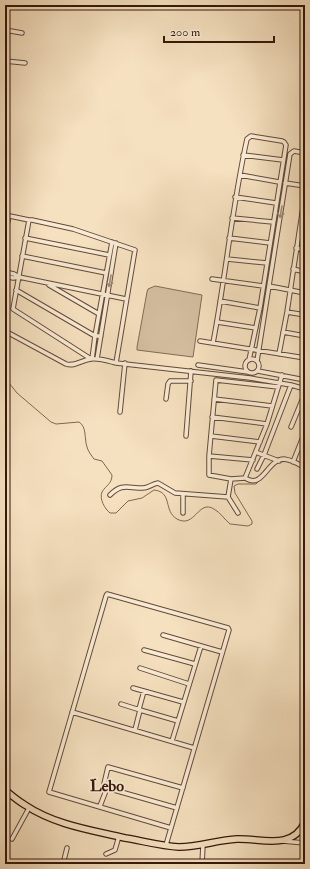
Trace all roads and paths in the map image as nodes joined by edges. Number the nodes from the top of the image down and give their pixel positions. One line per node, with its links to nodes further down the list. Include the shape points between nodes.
1 (5, 30): 2 (street)
2 (22, 33)
3 (5, 61): 4 (street)
4 (25, 63)
5 (305, 153): 9 (street, via 290,153)
6 (243, 155): 7 (street); 7 (street, via 247,139 251,136 284,142); 10 (street)
7 (284, 160): 8 (street)
8 (281, 173): 9 (street); 11 (street)
9 (287, 174): 12 (street)
10 (240, 175): 11 (street); 17 (street)
11 (279, 182): 14 (street)
12 (285, 183): 13 (street); 15 (street)
13 (305, 186)
14 (277, 194): 15 (street); 18 (street)
15 (283, 194): 44 (street, one-way to 44)
16 (305, 194): 19 (street)
17 (235, 197): 18 (street); 21 (street)
18 (276, 203): 23 (street)
19 (304, 209): 24 (street)
20 (7, 216): 22 (street); 26 (street)
21 (232, 218): 23 (street); 28 (street)
22 (29, 220): 27 (street); 29 (street, via 73,229)
23 (273, 222): 31 (street)
24 (299, 227): 25 (street); 32 (street)
25 (305, 228)
26 (5, 234)
27 (25, 238): 34 (street); 35 (street)
28 (229, 238): 31 (street); 36 (street)
29 (112, 242): 30 (street); 34 (street)
30 (116, 243): 55 (street, one-way to 55); 56 (street, via 135,252)
31 (270, 243): 37 (street)
32 (296, 248): 33 (street); 38 (street)
33 (305, 250)
34 (109, 255): 40 (street)
35 (22, 256): 40 (street); 45 (street)
36 (227, 259): 37 (street); 47 (street)
37 (267, 263): 42 (street)
38 (293, 269): 41 (street); 52 (street)
39 (5, 272): 45 (street)
40 (106, 272): 54 (street)
41 (305, 272)
42 (265, 275): 44 (street); 49 (street)
43 (5, 276): 45 (street)
44 (270, 276): 50 (street)
45 (19, 277): 48 (street); 51 (street)
46 (212, 279): 47 (street)
47 (223, 280): 49 (street); 57 (street)
48 (46, 283): 54 (street); 60 (street)
49 (263, 286): 58 (street)
50 (268, 286): 52 (street); 72 (street)
51 (16, 290): 66 (street); 75 (street, via 14,310)
52 (290, 291): 53 (street); 59 (street)
53 (305, 293)
54 (102, 294): 55 (street); 60 (street)
55 (107, 295): 56 (street); 67 (street)
56 (126, 299): 79 (street)
57 (220, 301): 58 (street); 62 (street)
58 (260, 308): 63 (street)
59 (287, 312): 61 (street); 65 (street)
60 (98, 314): 66 (street)
61 (305, 315)
62 (217, 322): 63 (street); 70 (street)
63 (256, 328): 71 (street)
64 (5, 331): 75 (street, via 70,366)
65 (283, 332): 68 (street); 73 (street)
66 (95, 336): 67 (street); 75 (street)
67 (101, 336): 76 (street)
68 (305, 336)
69 (200, 341): 70 (street)
70 (212, 343): 71 (street)
71 (252, 349): 72 (street); 77 (street)
72 (258, 350): 73 (street); 78 (street)
73 (279, 354): 74 (street)
74 (305, 358)
75 (91, 359): 76 (street)
76 (97, 359): 79 (street)
77 (248, 360): 78 (street); 86 (street, via 245,364)
78 (257, 360): 84 (street, via 260,366)
79 (116, 362): 80 (street)
80 (125, 363): 83 (street); 98 (street)
81 (198, 365): 82 (street)
82 (204, 366): 85 (street); 86 (street)
83 (192, 371): 85 (street); 89 (street)
84 (258, 371): 86 (street); 87 (street)
85 (203, 372): 86 (street)
86 (249, 374): 90 (street)
87 (282, 375): 88 (street); 90 (street)
88 (305, 380)
89 (191, 381): 95 (street, via 170,381); 103 (street)
90 (279, 382): 91 (street); 92 (street)
91 (292, 385): 93 (street); 107 (street)
92 (278, 387): 96 (street, via 217,379); 97 (street)
93 (305, 389)
94 (305, 393): 101 (street)
95 (166, 399)
96 (214, 399): 97 (street); 99 (street)
97 (272, 406): 100 (street)
98 (120, 412)
99 (212, 417): 100 (street); 104 (street)
100 (267, 424): 105 (street)
101 (291, 426)
102 (305, 432): 111 (street)
103 (186, 436)
104 (211, 436): 105 (street); 108 (street)
105 (260, 442): 109 (street)
106 (258, 452): 107 (street)
107 (264, 455): 110 (street); 113 (street)
108 (209, 456): 109 (street); 114 (street, via 209,475)
109 (253, 460): 114 (street, via 245,478)
110 (279, 460): 111 (street); 115 (street, via 258,480 254,482)
111 (293, 462): 112 (street)
112 (305, 468)
113 (257, 469)
114 (231, 479): 118 (street)
115 (247, 479)
116 (183, 494): 117 (street, via 175,493 158,483 143,488 121,487); 118 (street); 119 (street)
117 (110, 495)
118 (228, 497): 120 (street)
119 (183, 513)
120 (238, 513)
121 (163, 635): 122 (street)
122 (201, 646): 124 (street); 125 (street)
123 (144, 650): 125 (street)
124 (222, 652): 133 (street, via 228,628 108,594); 137 (street)
125 (195, 664): 127 (street)
126 (140, 668): 127 (street)
127 (189, 684): 130 (street)
128 (133, 688): 129 (street)
129 (144, 691): 130 (street); 132 (street)
130 (183, 702): 134 (street)
131 (121, 704): 132 (street)
132 (140, 710): 134 (street); 135 (street)
133 (72, 712): 135 (street); 141 (street, via 49,792)
134 (178, 721): 136 (street)
135 (135, 730): 136 (street)
136 (172, 741): 137 (street)
137 (194, 748): 139 (street)
138 (107, 788): 139 (street, via 107,768 111,767); 141 (street); 143 (street)
139 (183, 788): 143 (street)
140 (5, 790): 142 (main road)
141 (100, 806): 145 (street)
142 (29, 808): 146 (main road, via 70,825); 147 (street)
143 (177, 808): 145 (street)
144 (305, 822): 148 (main road, via 290,838)
145 (171, 828): 150 (street)
146 (119, 836): 150 (main road); 153 (street, via 116,850)
147 (12, 839)
148 (281, 841): 149 (street); 151 (main road, via 238,839)
149 (305, 843)
150 (166, 845): 151 (main road)
151 (203, 845): 155 (street)
152 (67, 848): 154 (street)
153 (106, 854)
154 (63, 864)
155 (202, 864)

